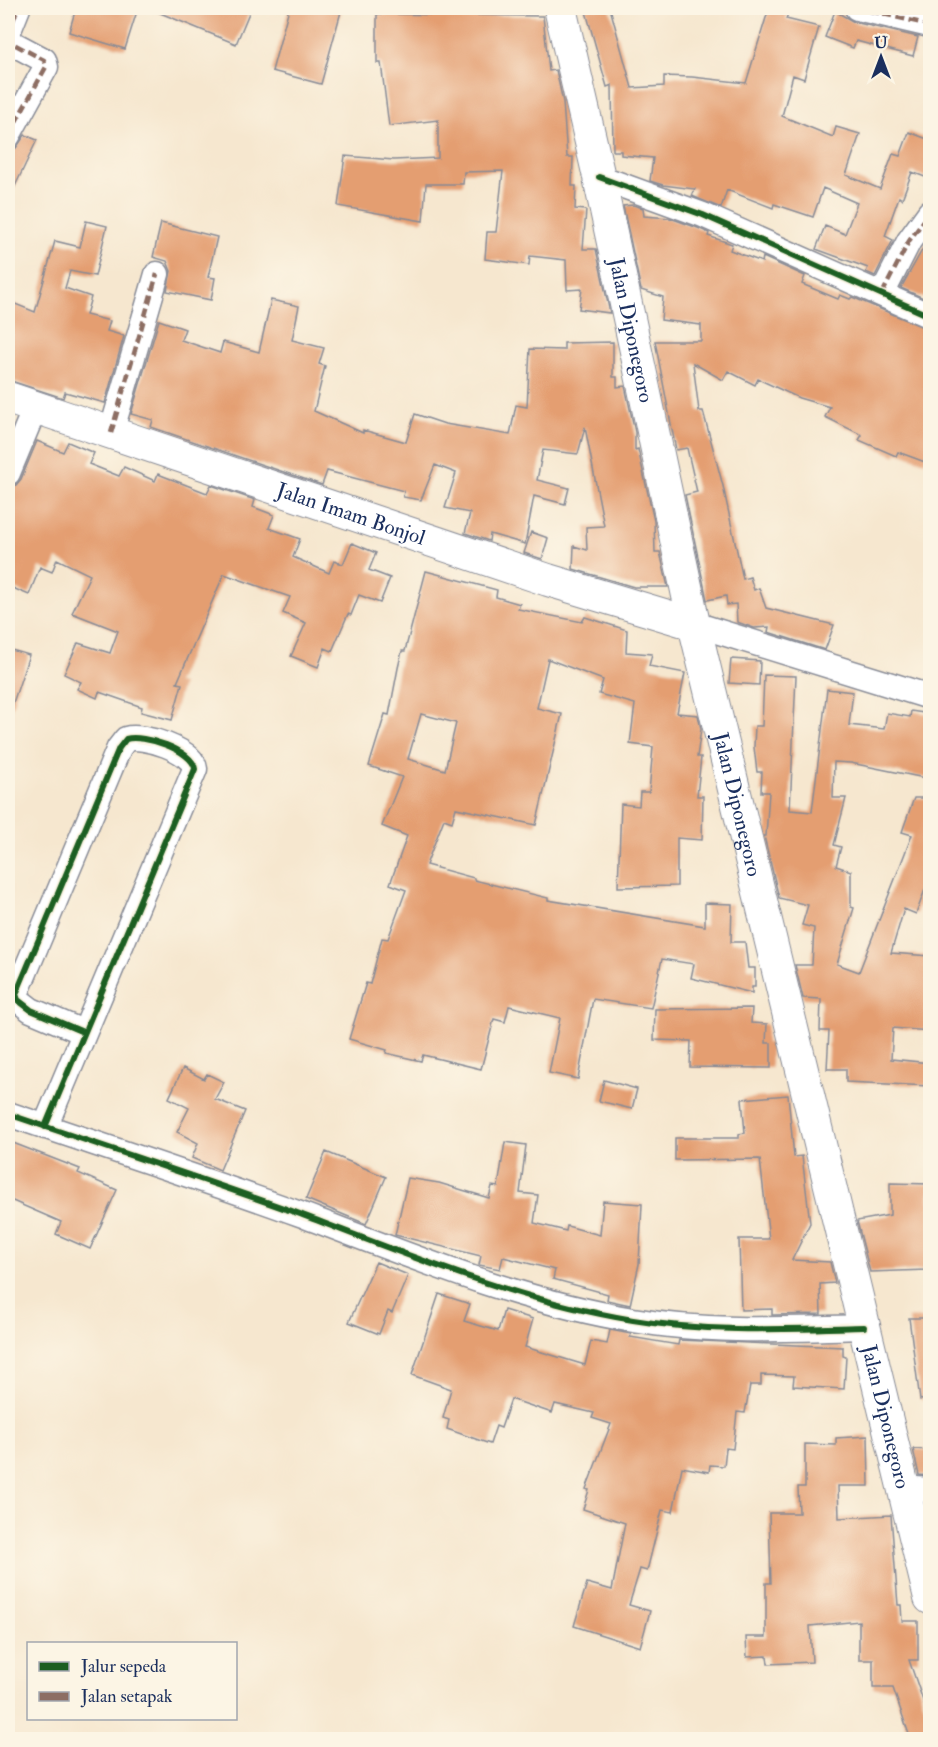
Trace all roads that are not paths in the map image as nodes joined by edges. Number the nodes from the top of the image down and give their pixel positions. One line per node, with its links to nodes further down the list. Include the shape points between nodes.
1 (18, 8): 5 (street)
2 (560, 8): 7 (main road, Jalan Diponegoro)
3 (857, 8): 4 (street)
4 (930, 25)
5 (8, 34): 6 (street, via 12,43 44,60 46,67)
6 (8, 136)
7 (599, 177): 10 (street, via 704,215); 15 (main road, Jalan Diponegoro)
8 (930, 212): 10 (street, via 909,241)
9 (157, 274): 13 (street)
10 (882, 294): 11 (street)
11 (930, 316)
12 (21, 403): 13 (main road, Jalan Imam Bonjol); 14 (street)
13 (111, 433): 15 (main road, Jalan Imam Bonjol, via 548,580)
14 (8, 473)
15 (694, 624): 16 (street); 20 (main road, Jalan Diponegoro)
16 (930, 697)
17 (83, 1032): 17 (street, via 137,913 195,769 188,756 145,737 126,739 119,748 16,994 31,1010); 19 (street)
18 (8, 1114): 19 (street)
19 (45, 1127): 20 (street, via 214,1182 461,1274 571,1307 690,1326 759,1330)
20 (864, 1327): 21 (main road, Jalan Diponegoro)
21 (916, 1489): 22 (main road, Jalan Diponegoro)
22 (930, 1598)

